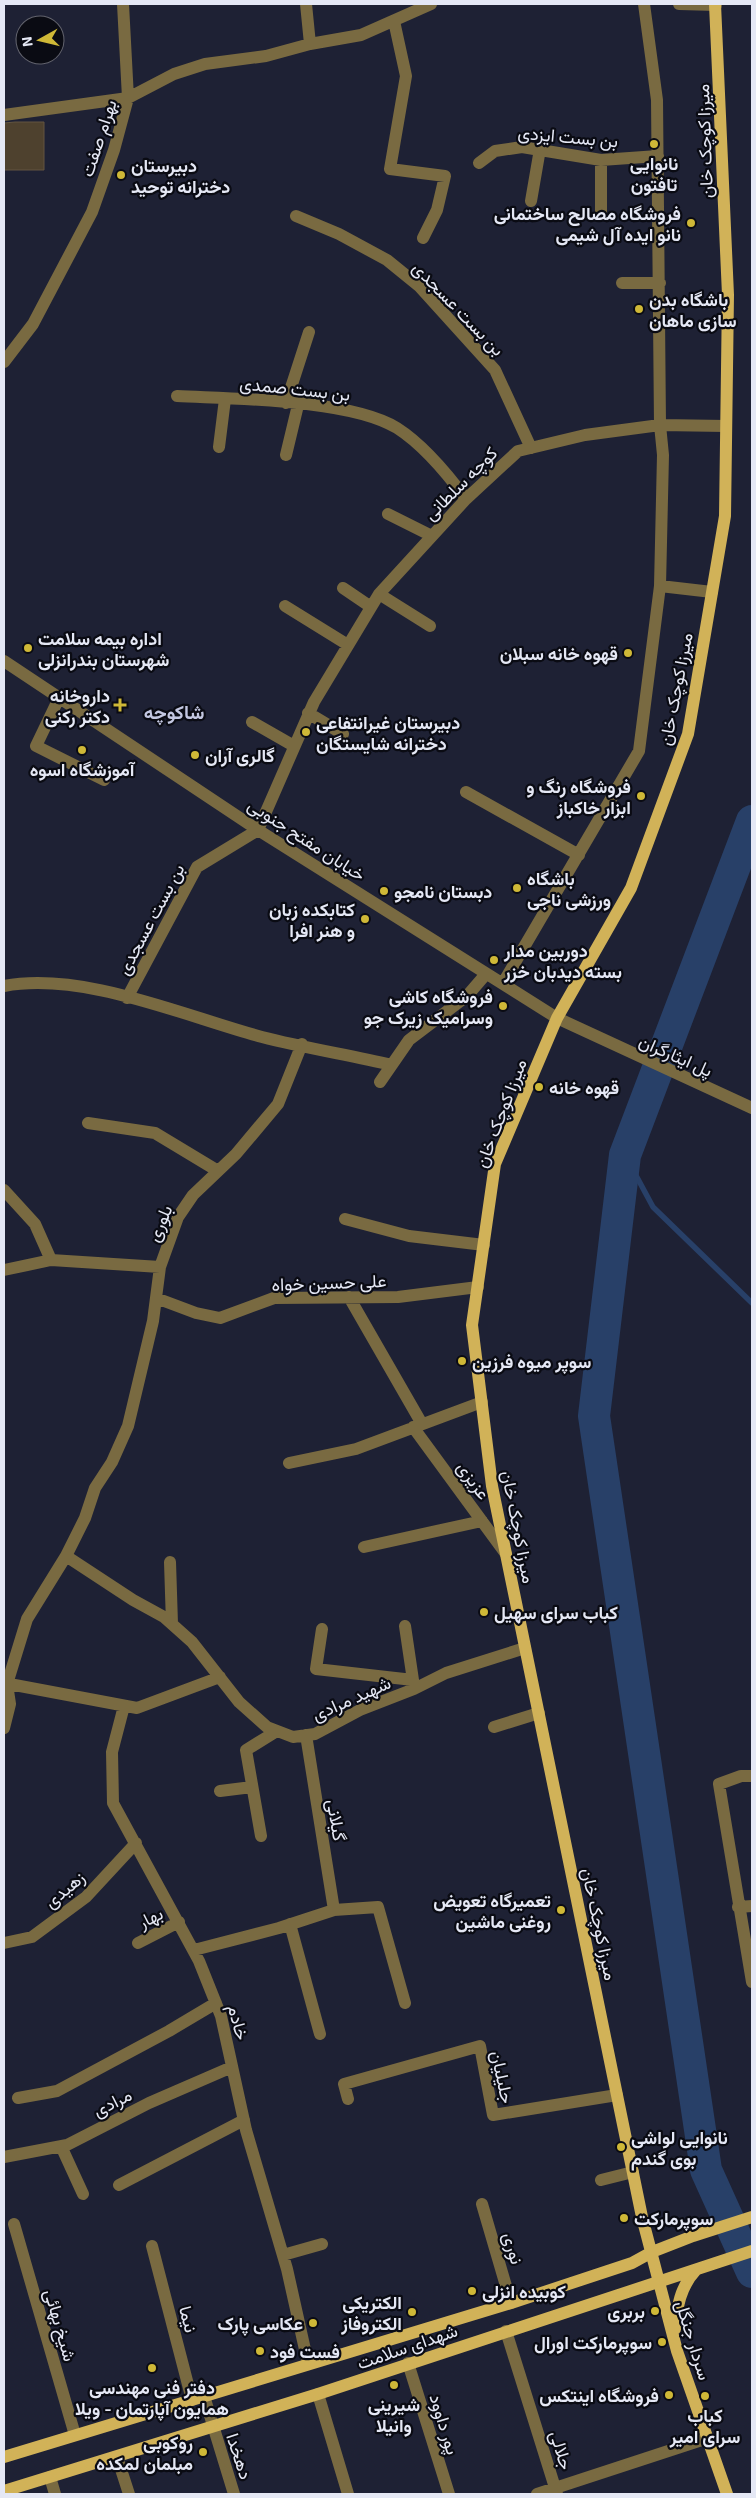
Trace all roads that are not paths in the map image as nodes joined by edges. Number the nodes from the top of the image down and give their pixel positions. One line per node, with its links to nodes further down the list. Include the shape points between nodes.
1 (124, 4): 9 (street)
2 (306, 4): 8 (street)
3 (431, 4): 7 (street, بهرام صفت)
4 (644, 4): 12 (street, via 657,100)
5 (679, 4): 6 (street)
6 (716, 4): 27 (main road, میرزا کوچک خان, via 728,296)
7 (394, 21): 8 (street, بهرام صفت, via 361,34); 18 (street, via 406,76 390,169 445,176 437,210)
8 (310, 44): 9 (street, بهرام صفت, via 266,56 205,64 174,74)
9 (128, 98): 10 (street); 22 (street, بهرام صفت, via 92,212 33,324)
10 (4, 115)
11 (540, 149): 13 (street, بن بست ایزدی); 14 (street, بن بست ایزدی, via 503,149); 15 (street)
12 (658, 156): 13 (street, بن بست ایزدی); 20 (street)
13 (601, 160): 16 (street)
14 (479, 163)
15 (531, 202)
16 (601, 214)
17 (296, 216): 29 (street, بن بست عسجدی, via 339,234 387,260 419,286 495,370)
18 (423, 238)
19 (622, 283): 20 (street)
20 (660, 283): 26 (street)
21 (309, 332): 25 (street)
22 (4, 362)
23 (177, 396): 24 (street, بن بست صمدی)
24 (225, 398): 25 (street, بن بست صمدی); 28 (street)
25 (292, 404): 30 (street); 31 (street, بن بست صمدی, via 353,411 397,428 446,471)
26 (660, 425): 27 (street, کوچه سلطانی); 29 (street, کوچه سلطانی, via 585,435); 34 (street, via 663,455)
27 (726, 426): 36 (main road, میرزا کوچک خان, via 724,516)
28 (219, 447)
29 (531, 448): 31 (street, کوچه سلطانی, via 518,451)
30 (286, 455)
31 (466, 499): 33 (street, کوچه سلطانی)
32 (388, 514): 33 (street)
33 (432, 536): 37 (street, کوچه سلطانی)
34 (660, 586): 36 (street); 51 (street, via 640,751)
35 (343, 588): 39 (street)
36 (712, 592): 56 (main road, میرزا کوچک خان, via 688,734 632,888)
37 (379, 594): 39 (street, کوچه سلطانی); 40 (street)
38 (285, 606): 41 (street)
39 (371, 607): 41 (street, کوچه سلطانی)
40 (430, 626)
41 (348, 645): 44 (street, کوچه سلطانی)
42 (4, 661): 43 (street, خیابان مفتح جنوبی)
43 (59, 698): 48 (street, via 36,746); 50 (street, خیابان مفتح جنوبی)
44 (308, 713): 46 (street); 47 (street, کوچه سلطانی)
45 (252, 722): 47 (street)
46 (343, 734)
47 (294, 746): 50 (street, کوچه سلطانی)
48 (104, 780)
49 (466, 792): 51 (street)
50 (258, 830): 52 (street, خیابان مفتح جنوبی); 55 (street, بن بست عسجدی, via 197,866)
51 (579, 855): 53 (street)
52 (486, 974): 53 (street, خیابان مفتح جنوبی); 59 (street, via 467,996 409,1040)
53 (503, 983): 56 (street, خیابان مفتح جنوبی)
54 (4, 986): 55 (street, via 23,983 90,987)
55 (128, 998): 58 (street, via 264,1037)
56 (557, 1018): 57 (street, خیابان مفتح جنوبی); 66 (main road, میرزا کوچک خان, via 495,1164)
57 (596, 1038): 61 (street, پل ایثارگران)
58 (302, 1044): 59 (street); 63 (street, بلوری, via 278,1104)
59 (392, 1065): 60 (street)
60 (380, 1082)
61 (747, 1106)
62 (88, 1122): 63 (street, via 155,1133)
63 (218, 1171): 68 (street, بلوری, via 193,1195 178,1217)
64 (4, 1190): 67 (street, via 35,1224)
65 (345, 1219): 66 (street, via 409,1236)
66 (484, 1245): 70 (main road, میرزا کوچک خان)
67 (51, 1260): 68 (street, بلوری); 69 (street, بلوری)
68 (160, 1267): 72 (street)
69 (4, 1270)
70 (478, 1287): 71 (street, علی حسین خواه, via 398,1297); 73 (main road, میرزا کوچک خان, via 472,1325)
71 (349, 1297): 72 (street, علی حسین خواه, via 274,1298 220,1318); 74 (street, عزیزی)
72 (156, 1298): 79 (street, via 128,1426 112,1462 95,1488 85,1518)
73 (482, 1402): 74 (street); 78 (main road, میرزا کوچک خان, via 492,1486)
74 (417, 1426): 75 (street, via 356,1449); 76 (street, عزیزی)
75 (288, 1463)
76 (482, 1521): 77 (street); 78 (street, عزیزی)
77 (364, 1547)
78 (506, 1554): 84 (main road, میرزا کوچک خان)
79 (66, 1556): 81 (street, شهید مرادی); 86 (street, via 27,1619)
80 (170, 1562): 81 (street)
81 (172, 1624): 85 (street, شهید مرادی, via 192,1642)
82 (406, 1626): 87 (street)
83 (322, 1629): 87 (street, via 316,1669)
84 (526, 1648): 87 (street, شهید مرادی); 89 (main road, میرزا کوچک خان)
85 (220, 1677): 88 (street, via 138,1708); 92 (street, شهید مرادی, via 239,1702 267,1727)
86 (6, 1684): 88 (street); 91 (street, via 10,1704)
87 (414, 1685): 93 (street, شهید مرادی, via 315,1734)
88 (124, 1706): 98 (street, خادم, via 112,1752 113,1803)
89 (539, 1713): 90 (street); 112 (main road, میرزا کوچک خان)
90 (494, 1727)
91 (4, 1728)
92 (277, 1731): 93 (street, شهید مرادی, via 293,1737); 95 (street, via 246,1750)
93 (306, 1735): 101 (street, گیلانی)
94 (752, 1776): 100 (street, via 741,1776 719,1784)
95 (252, 1787): 96 (street); 97 (street)
96 (220, 1791)
97 (261, 1836)
98 (136, 1843): 102 (street, خادم); 104 (street, زهیدی, via 86,1897 32,1937)
99 (752, 1906): 100 (street)
100 (738, 1907): 107 (street)
101 (334, 1910): 103 (street); 109 (street, via 378,1907)
102 (179, 1922): 105 (street, بهار); 106 (street, خادم)
103 (290, 1924): 106 (street); 110 (street)
104 (4, 1943)
105 (138, 1943)
106 (194, 1950): 108 (street, خادم)
107 (752, 1982)
108 (216, 2003): 111 (street, خادم); 113 (street, via 56,2091)
109 (405, 2003)
110 (320, 2034)
111 (232, 2067): 115 (street, خادم); 116 (street, مرادی)
112 (617, 2095): 114 (street, جلیلیان, via 493,2115 480,2046 344,2084); 118 (main road, میرزا کوچک خان)
113 (18, 2098)
114 (348, 2098)
115 (244, 2120): 120 (street); 130 (street, خادم)
116 (61, 2146): 117 (street, مرادی); 121 (street)
117 (4, 2157)
118 (633, 2172): 119 (street); 123 (main road, میرزا کوچک خان)
119 (601, 2180)
120 (119, 2185)
121 (83, 2194)
122 (482, 2204): 134 (street, نوری)
123 (642, 2217): 129 (main road, میرزا کوچک خان); 131 (main road, via 642,2245)
124 (752, 2217): 129 (main road, شهدای سلامت)
125 (14, 2224): 142 (street, شیخ بهائی)
126 (322, 2244): 130 (street)
127 (152, 2246): 140 (street, نیما)
128 (752, 2251): 132 (main road, شهدای سلامت)
129 (652, 2252): 131 (main road, شهدای سلامت); 133 (main road, سردار جنگل)
130 (283, 2255): 137 (street, خادم)
131 (632, 2263): 134 (main road, شهدای سلامت)
132 (701, 2268): 133 (main road, شهدای سلامت); 136 (main road, via 687,2280 677,2305)
133 (659, 2281): 135 (main road, شهدای سلامت); 136 (main road, سردار جنگل)
134 (511, 2303): 137 (main road, شهدای سلامت)
135 (506, 2331): 138 (main road, شهدای سلامت); 148 (street, جلالی)
136 (674, 2339): 143 (main road, سردار جنگل)
137 (308, 2364): 140 (main road, شهدای سلامت)
138 (408, 2364): 139 (main road, شهدای سلامت); 153 (street, پور داوود)
139 (318, 2394): 141 (main road, شهدای سلامت); 152 (street)
140 (198, 2398): 141 (street, نیما); 142 (main road, شهدای سلامت)
141 (213, 2427): 145 (main road, شهدای سلامت); 151 (street, دهخدا)
142 (76, 2435): 144 (main road, شهدای سلامت)
143 (708, 2438): 148 (street); 155 (main road, سردار جنگل)
144 (4, 2457)
145 (117, 2457): 146 (main road, شهدای سلامت); 150 (street)
146 (50, 2477): 147 (main road, شهدای سلامت); 149 (street)
147 (4, 2491)
148 (556, 2491): 154 (street)
149 (55, 2494)
150 (129, 2494)
151 (234, 2494)
152 (348, 2494)
153 (449, 2494)
154 (537, 2494)
155 (727, 2494)

